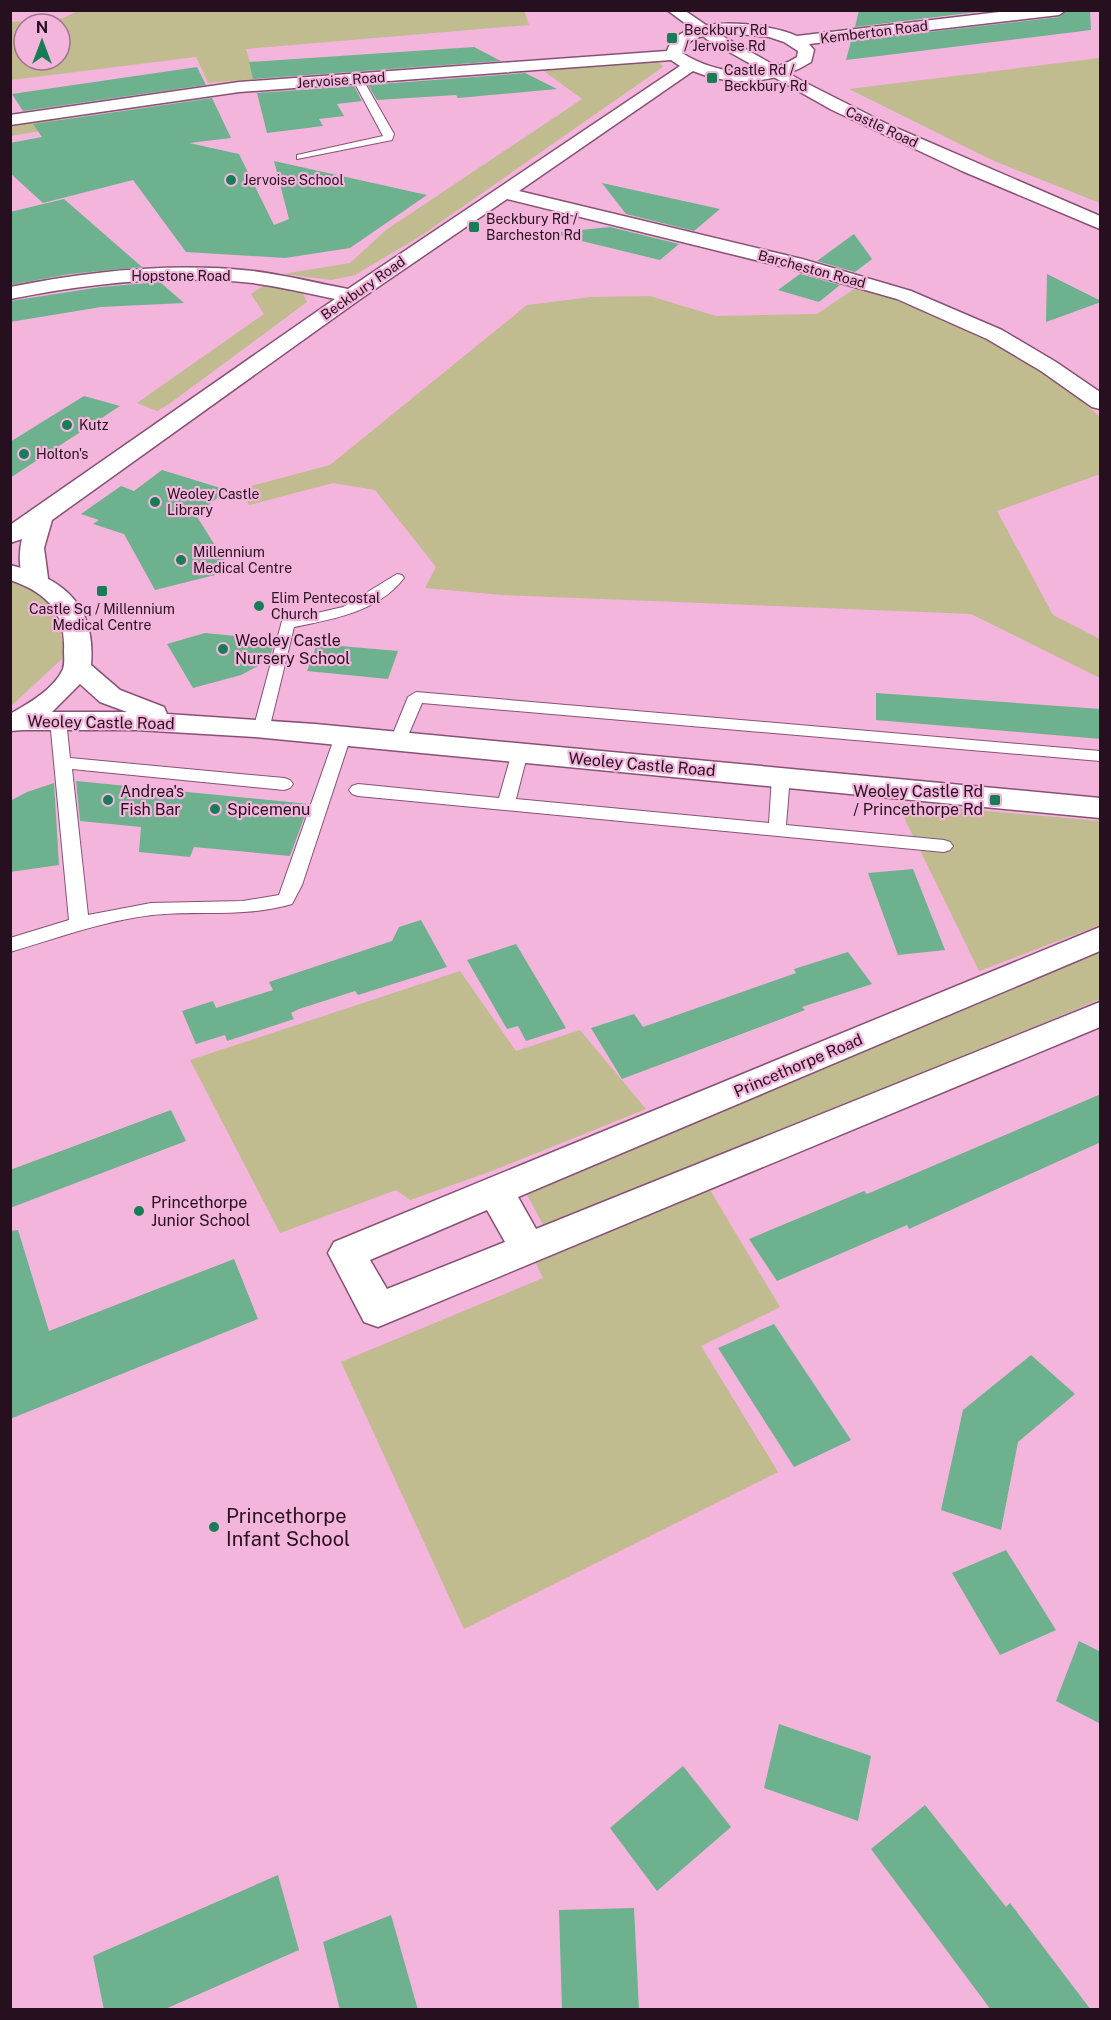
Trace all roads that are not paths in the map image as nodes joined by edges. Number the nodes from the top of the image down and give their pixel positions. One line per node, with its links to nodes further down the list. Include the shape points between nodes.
1 (674, 10): 3 (street, Castle Road)
2 (1059, 10): 4 (street, Kemberton Road)
3 (705, 31): 4 (street, Beckbury Road, via 753,29); 5 (street, Beckbury Road, via 682,38 674,49); 6 (street, Castle Road)
4 (796, 41): 6 (street, Jervoise Road, via 806,50 805,58 796,66)
5 (682, 61): 6 (street, Jervoise Road, via 712,73); 7 (street, Jervoise Road); 10 (street, Beckbury Road)
6 (775, 72): 11 (street, Castle Road, via 983,174)
7 (357, 78): 8 (street, Jervoise Road, via 227,88); 9 (lane, via 388,138)
8 (10, 120)
9 (301, 157)
10 (502, 192): 13 (street, Beckbury Road); 14 (street, Barcheston Road, via 826,271 892,291 957,316 1010,343)
11 (1101, 223)
12 (10, 293): 13 (street, Hopstone Road, via 62,283 156,275 238,276)
13 (352, 296): 15 (street, Beckbury Road)
14 (1101, 402)
15 (41, 518): 16 (street, Beckbury Road); 17 (street)
16 (10, 536)
17 (23, 575): 19 (street, via 57,593 71,611 78,633)
18 (397, 578): 23 (lane, via 348,611 287,624)
19 (77, 667): 21 (street, via 63,689); 22 (street, Weoley Castle Road, via 110,696)
20 (58, 720): 21 (street, Weoley Castle Road); 22 (street, Weoley Castle Road); 28 (lane)
21 (14, 723)
22 (184, 723): 23 (street, Weoley Castle Road)
23 (261, 730): 24 (street, Weoley Castle Road)
24 (343, 736): 25 (street, Weoley Castle Road); 36 (lane, via 286,899 249,908 174,907)
25 (398, 741): 26 (street, Weoley Castle Road); 27 (lane, via 416,697)
26 (520, 752): 29 (street, Weoley Castle Road); 32 (lane)
27 (1101, 756)
28 (63, 763): 30 (lane); 36 (lane)
29 (781, 776): 33 (street, Weoley Castle Road); 34 (lane)
30 (284, 784)
31 (358, 790): 32 (lane)
32 (506, 805): 34 (lane)
33 (1101, 808)
34 (777, 830): 35 (lane)
35 (944, 846)
36 (79, 922): 38 (lane)
37 (1101, 938): 40 (street, Princethorpe Road)
38 (10, 945)
39 (1101, 1014): 41 (street, Princethorpe Road)
40 (496, 1192): 41 (street); 41 (street, Princethorpe Road, via 347,1253 378,1310)
41 (528, 1248)

